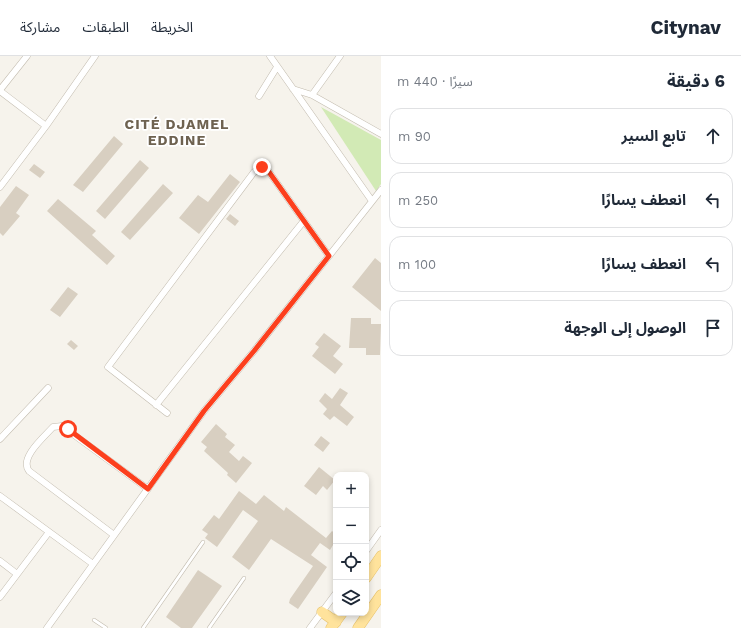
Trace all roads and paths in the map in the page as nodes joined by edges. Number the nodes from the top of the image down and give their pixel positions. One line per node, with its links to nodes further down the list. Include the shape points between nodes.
1 (27, 56): 7 (street)
2 (95, 56): 10 (street)
3 (270, 56): 5 (street)
4 (340, 56): 8 (street)
5 (277, 67): 6 (street); 9 (street)
6 (293, 89): 8 (street); 14 (street)
7 (0, 90): 10 (street)
8 (312, 95): 11 (street)
9 (260, 96)
10 (46, 126): 12 (street)
11 (381, 134)
12 (0, 186)
13 (381, 190): 14 (street)
14 (372, 201): 16 (street)
15 (303, 222): 16 (street); 18 (street); 18 (street, via 269,172 262,167 254,172 108,367)
16 (329, 256): 21 (street, via 204,411)
17 (48, 388): 20 (street)
18 (156, 405): 19 (street)
19 (167, 413)
20 (0, 439)
21 (148, 489): 25 (street); 25 (street, via 62,426 53,427 30,455 26,462 29,471)
22 (0, 496): 24 (street)
23 (381, 530): 27 (street)
24 (49, 532): 30 (street); 31 (street)
25 (114, 535): 30 (street)
26 (203, 542): 43 (lane)
27 (369, 547)
28 (381, 556): 32 (main road)
29 (0, 561): 31 (street)
30 (93, 564): 41 (street)
31 (17, 574): 35 (street)
32 (369, 574)
33 (244, 578): 44 (lane)
34 (381, 595): 46 (main road)
35 (0, 596)
36 (333, 597): 37 (street)
37 (322, 612): 40 (main road); 45 (street)
38 (340, 616): 40 (main road)
39 (94, 620): 42 (lane)
40 (334, 625)
41 (47, 628)
42 (106, 628)
43 (143, 628)
44 (209, 628)
45 (310, 628)
46 (358, 628)

